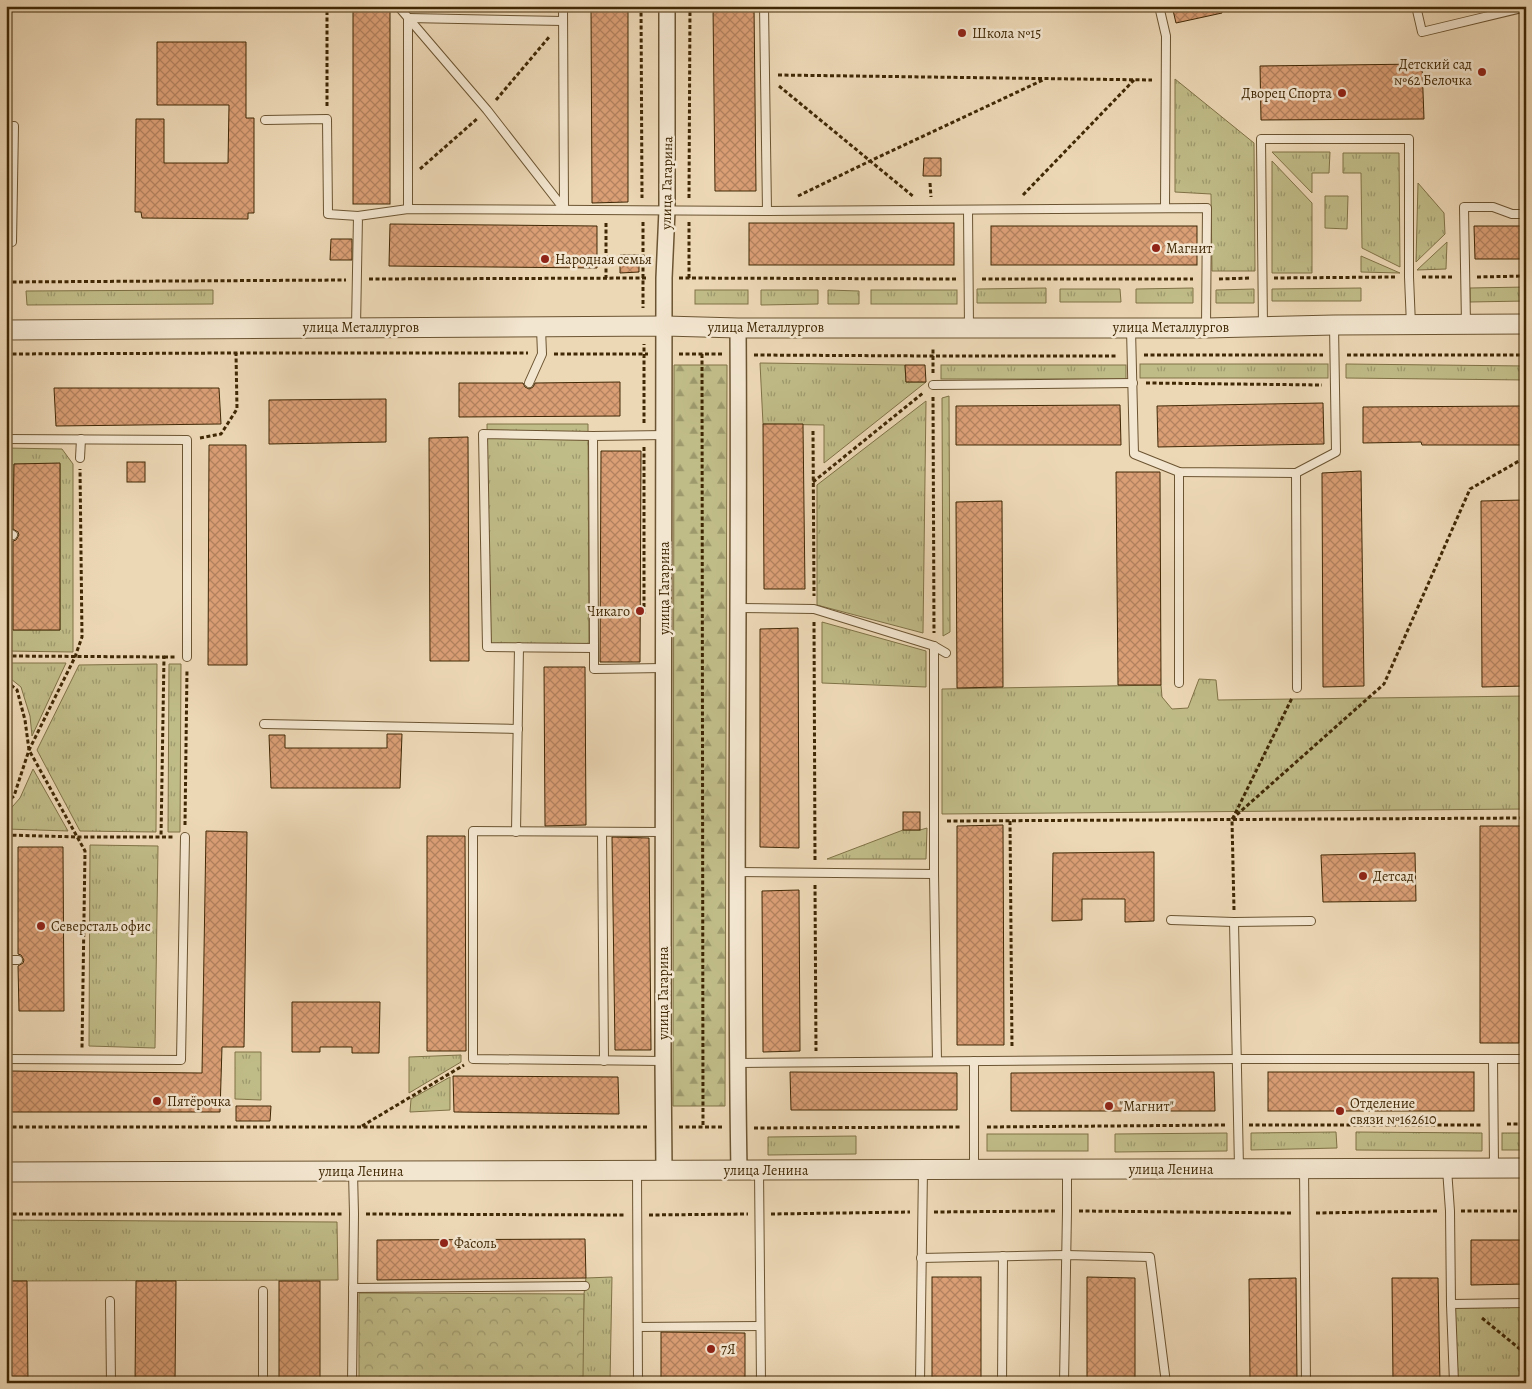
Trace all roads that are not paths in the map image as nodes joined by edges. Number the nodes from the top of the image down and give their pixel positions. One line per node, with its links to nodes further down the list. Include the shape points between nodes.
1 (398, 6): 8 (lane)
2 (563, 6): 9 (lane)
3 (667, 6): 15 (street, улица Гагарина)
4 (764, 6): 17 (lane)
5 (1159, 6): 12 (lane, via 1166,36)
6 (1416, 6): 7 (lane, via 1422,32)
7 (1526, 7)
8 (408, 18): 9 (lane); 13 (lane); 14 (lane, via 487,110)
9 (563, 21): 14 (lane)
10 (264, 120): 19 (lane, via 327,119 328,214)
11 (6, 126): 20 (lane, via 14,126 12,242)
12 (1165, 208): 16 (lane); 32 (lane, via 1207,208)
13 (408, 209): 14 (lane); 19 (lane)
14 (564, 209): 15 (lane)
15 (668, 210): 17 (lane); 24 (street, улица Гагарина)
16 (968, 210): 17 (lane); 31 (lane)
17 (768, 211)
18 (1526, 214): 21 (lane, via 1464,207)
19 (358, 216): 26 (lane)
20 (6, 242)
21 (1466, 324): 22 (street, улица Металлургов); 25 (street, улица Металлургов)
22 (1526, 324)
23 (1334, 325): 25 (street, улица Металлургов); 29 (street, улица Металлургов); 43 (lane, via 1336,452)
24 (665, 326): 27 (street, улица Металлургов); 30 (street, улица Металлургов); 37 (street, улица Гагарина)
25 (1411, 326): 29 (lane, via 1409,139 1261,139)
26 (356, 327): 27 (street, улица Металлургов); 33 (street, улица Металлургов)
27 (541, 327): 34 (lane, via 542,354)
28 (1131, 327): 31 (street, улица Металлургов); 32 (street, улица Металлургов); 35 (lane)
29 (1262, 327): 32 (street, улица Металлургов)
30 (738, 328): 31 (street, улица Металлургов); 44 (street)
31 (969, 328)
32 (1206, 328)
33 (6, 330)
34 (529, 383)
35 (1133, 383): 36 (lane); 42 (lane, via 1134,454)
36 (933, 385)
37 (665, 435): 38 (lane); 50 (street, улица Гагарина)
38 (594, 436): 46 (lane, via 483,434 486,647); 47 (lane)
39 (6, 439): 40 (lane)
40 (81, 440): 41 (lane); 49 (lane, via 187,440)
41 (80, 458)
42 (1180, 472): 43 (lane); 51 (lane)
43 (1296, 472): 52 (lane)
44 (739, 608): 45 (lane, via 814,609); 59 (street)
45 (934, 646): 48 (lane); 60 (lane)
46 (519, 648): 47 (lane); 54 (lane)
47 (594, 648): 50 (lane, via 594,669)
48 (946, 653)
49 (187, 657)
50 (664, 668): 57 (street, улица Гагарина)
51 (1179, 683)
52 (1297, 688)
53 (264, 724): 54 (lane)
54 (518, 729): 55 (lane)
55 (516, 832): 56 (lane); 71 (lane, via 473,831 473,1059)
56 (602, 832): 57 (lane); 71 (lane)
57 (664, 832): 72 (street, улица Гагарина)
58 (185, 837): 66 (lane, via 182,1060)
59 (737, 872): 60 (lane); 74 (street)
60 (934, 874): 70 (lane)
61 (1171, 920): 63 (lane)
62 (1311, 921): 63 (lane)
63 (1234, 922): 67 (lane)
64 (6, 960): 65 (lane)
65 (18, 960)
66 (6, 1059)
67 (1238, 1059): 68 (lane); 73 (lane); 75 (lane)
68 (1493, 1059): 69 (lane); 78 (lane)
69 (1526, 1059)
70 (937, 1060): 73 (lane); 74 (lane)
71 (604, 1061): 72 (lane)
72 (663, 1061): 84 (street, улица Гагарина)
73 (974, 1062): 81 (lane)
74 (738, 1063): 85 (street)
75 (1239, 1168): 76 (street, улица Ленина); 82 (street, улица Ленина)
76 (1304, 1168): 77 (street, улица Ленина); 109 (lane)
77 (1447, 1168): 78 (street, улица Ленина); 97 (lane)
78 (1494, 1168): 79 (street, улица Ленина)
79 (1526, 1168)
80 (922, 1169): 81 (street, улица Ленина); 86 (street, улица Ленина); 91 (lane)
81 (974, 1169): 82 (street, улица Ленина)
82 (1066, 1169): 89 (lane)
83 (637, 1170): 84 (street, улица Ленина); 87 (street, улица Ленина); 99 (lane)
84 (664, 1170): 85 (street, улица Ленина)
85 (739, 1170): 86 (street, улица Ленина)
86 (760, 1170): 98 (lane)
87 (353, 1171): 88 (street, улица Ленина); 93 (lane)
88 (6, 1172)
89 (1066, 1255): 90 (lane); 107 (lane); 108 (lane, via 1150,1257)
90 (1003, 1256): 91 (lane); 106 (lane)
91 (921, 1258): 105 (lane)
92 (585, 1286): 93 (lane)
93 (353, 1288): 102 (lane)
94 (263, 1291): 101 (lane)
95 (110, 1301): 100 (lane)
96 (1526, 1303): 97 (lane)
97 (1451, 1304): 110 (lane)
98 (760, 1326): 99 (lane); 104 (lane)
99 (638, 1327): 103 (lane)
100 (111, 1383)
101 (263, 1383)
102 (352, 1383)
103 (638, 1383)
104 (760, 1383)
105 (920, 1383)
106 (1002, 1383)
107 (1064, 1383)
108 (1166, 1383)
109 (1306, 1383)
110 (1454, 1383)

